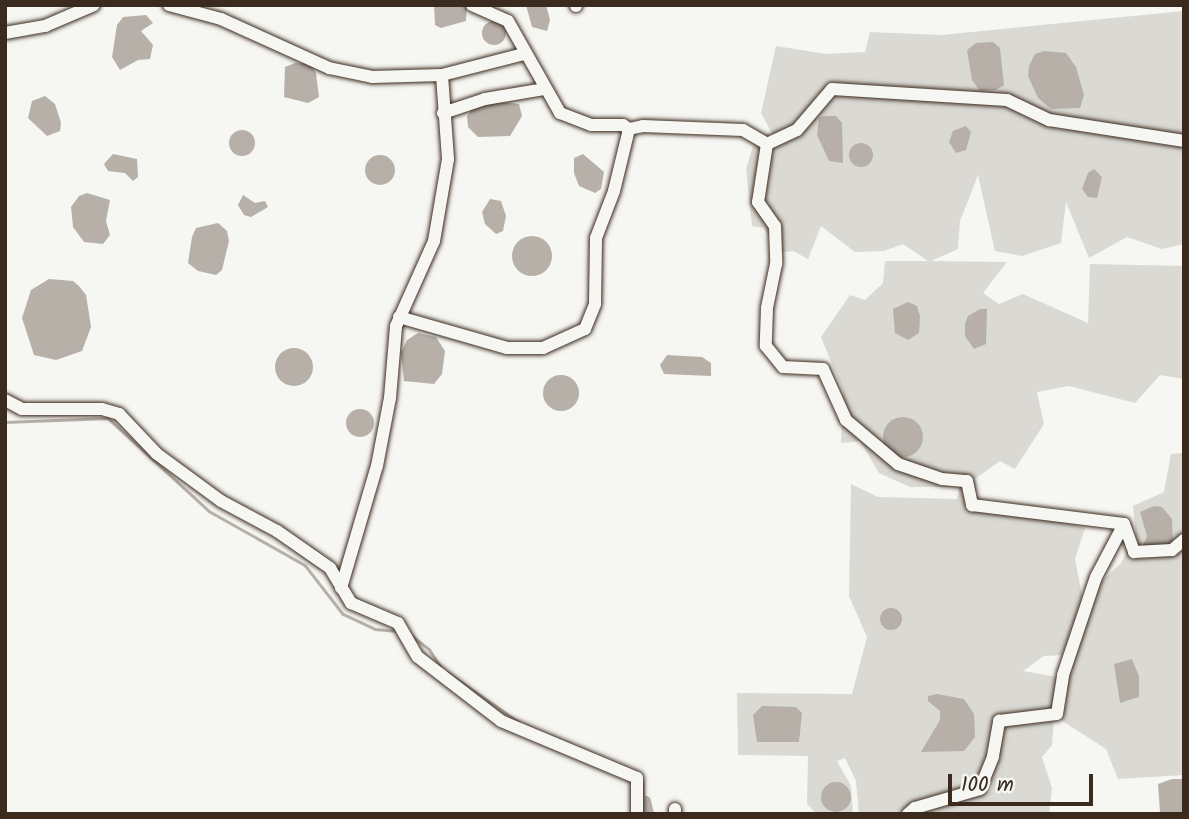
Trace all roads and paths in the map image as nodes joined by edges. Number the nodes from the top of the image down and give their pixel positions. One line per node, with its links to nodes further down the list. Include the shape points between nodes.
1 (94, 5): 4 (street, via 45,26)
2 (169, 5): 6 (street, via 221,19 329,68 372,77)
3 (472, 5): 5 (street, via 509,21)
4 (5, 33)
5 (524, 54): 6 (street); 7 (street)
6 (442, 75): 8 (street)
7 (545, 89): 8 (street, via 485,99); 9 (street, via 560,113 591,125)
8 (443, 113): 12 (street, via 448,159 432,249)
9 (628, 129): 11 (street, via 743,130); 12 (street, via 614,191 596,238 595,304 585,329 543,348 507,348)
10 (1184, 141): 11 (street, via 1049,120 1007,100 832,89 797,130)
11 (767, 144): 14 (street, via 758,202 775,226 776,264 765,346 783,367 823,369 846,419 898,464 942,479 967,481 972,505)
12 (399, 317): 16 (street, via 377,466)
13 (5, 400): 16 (street, via 22,410 102,409 119,414 158,454 221,501 277,531 330,569)
14 (1124, 524): 15 (street, via 1135,552 1172,550); 18 (street, via 1096,577 1063,675 1056,714 999,721 993,756 980,789 915,807)
15 (1184, 540)
16 (341, 588): 17 (street, via 359,608 398,623 418,657 501,721 636,778)
17 (636, 814)
18 (908, 814)

